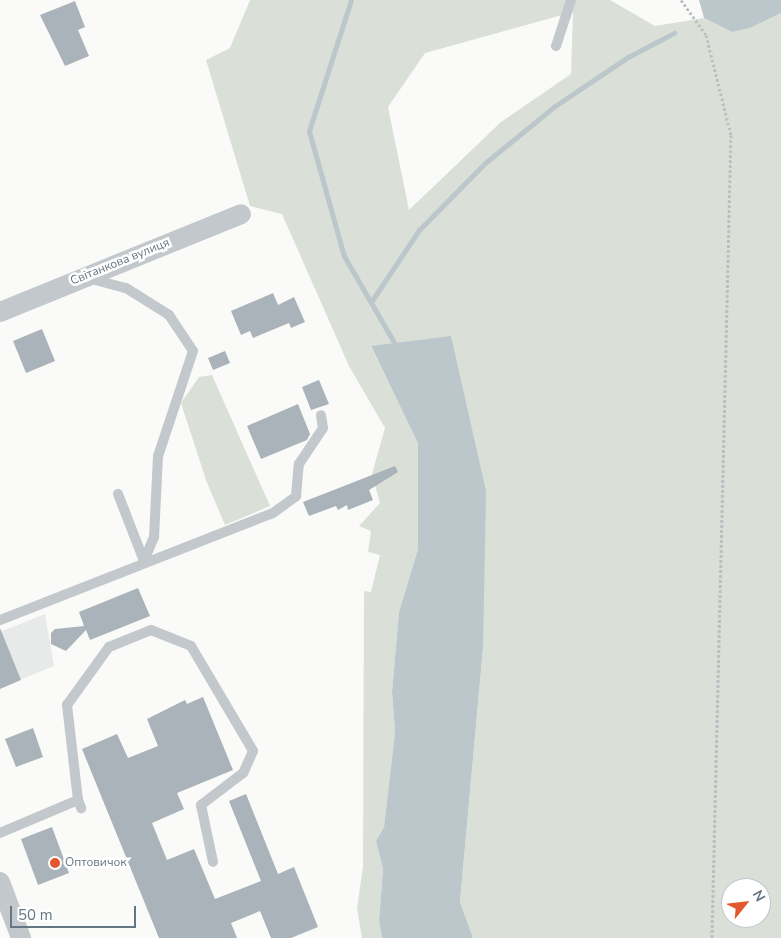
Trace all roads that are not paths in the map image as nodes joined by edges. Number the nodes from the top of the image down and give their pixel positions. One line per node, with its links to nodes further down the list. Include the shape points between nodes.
1 (571, 0): 2 (lane)
2 (556, 46)
3 (241, 214): 4 (street, Світанкова вулиця)
4 (85, 277): 5 (street, Світанкова вулиця); 8 (lane, via 126,288 169,315 193,351 158,456 154,537)
5 (0, 312)
6 (321, 415): 8 (lane, via 323,428 299,464 296,496 273,514)
7 (118, 494): 8 (lane)
8 (144, 561): 9 (lane)
9 (0, 620)
10 (0, 833): 11 (lane, via 79,804 67,705 109,647 150,630 191,646 253,751 243,773 201,805)
11 (213, 862)
12 (0, 882): 13 (street)
13 (21, 938)

